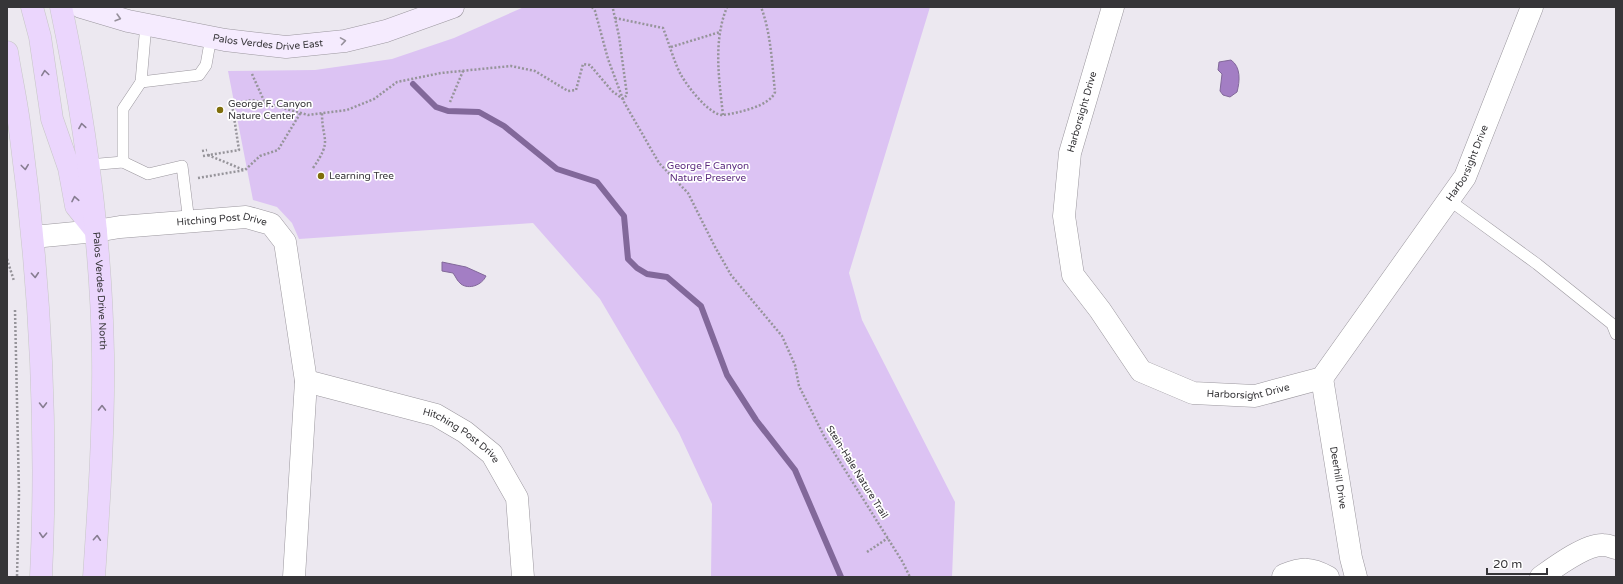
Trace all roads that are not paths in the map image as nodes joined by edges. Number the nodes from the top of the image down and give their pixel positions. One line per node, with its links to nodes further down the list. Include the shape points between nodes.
1 (32, 7): 15 (main road, one-way to 1, via 76,206 69,168 52,119 40,37)
2 (61, 7): 12 (main road, Palos Verdes Drive North, one-way to 2)
3 (81, 7): 7 (main road, Palos Verdes Drive East, one-way to 7)
4 (453, 7): 8 (main road, Palos Verdes Drive East, one-way to 4, via 286,47 345,41 386,31)
5 (1113, 7): 18 (street, Harborsight Drive, via 1070,153 1064,216 1073,275 1141,371 1193,394 1255,396)
6 (1532, 7): 13 (street, Harborsight Drive, via 1465,177)
7 (146, 24): 8 (main road, Palos Verdes Drive East); 10 (lane)
8 (211, 37): 10 (lane, via 206,65 199,75)
9 (7, 52): 16 (main road, one-way to 16, via 20,129)
10 (141, 82): 11 (lane, via 123,109)
11 (123, 162): 12 (lane); 14 (lane, via 148,174 182,166)
12 (88, 165): 15 (main road, Palos Verdes Drive North)
13 (1449, 200): 17 (lane, via 1537,264 1612,324); 18 (street, Harborsight Drive)
14 (189, 222): 15 (street, Hitching Post Drive); 19 (street, Hitching Post Drive, via 246,217 271,224 285,242)
15 (96, 231): 16 (street, Hitching Post Drive); 23 (main road, Palos Verdes Drive North, one-way to 15, via 102,454 103,354)
16 (33, 237): 22 (main road, one-way to 22, via 43,402 44,513)
17 (1616, 334)
18 (1322, 378): 21 (street, Deerhill Drive)
19 (306, 381): 24 (street, Hitching Post Drive); 25 (street, Hitching Post Drive, via 436,415 465,432 492,454 517,498)
20 (1616, 548): 28 (street, via 1603,545 1581,551)
21 (1350, 571)
22 (41, 577)
23 (94, 577)
24 (294, 577)
25 (523, 577)
26 (1283, 577): 27 (street, via 1297,570 1309,569)
27 (1328, 577)
28 (1541, 577)

